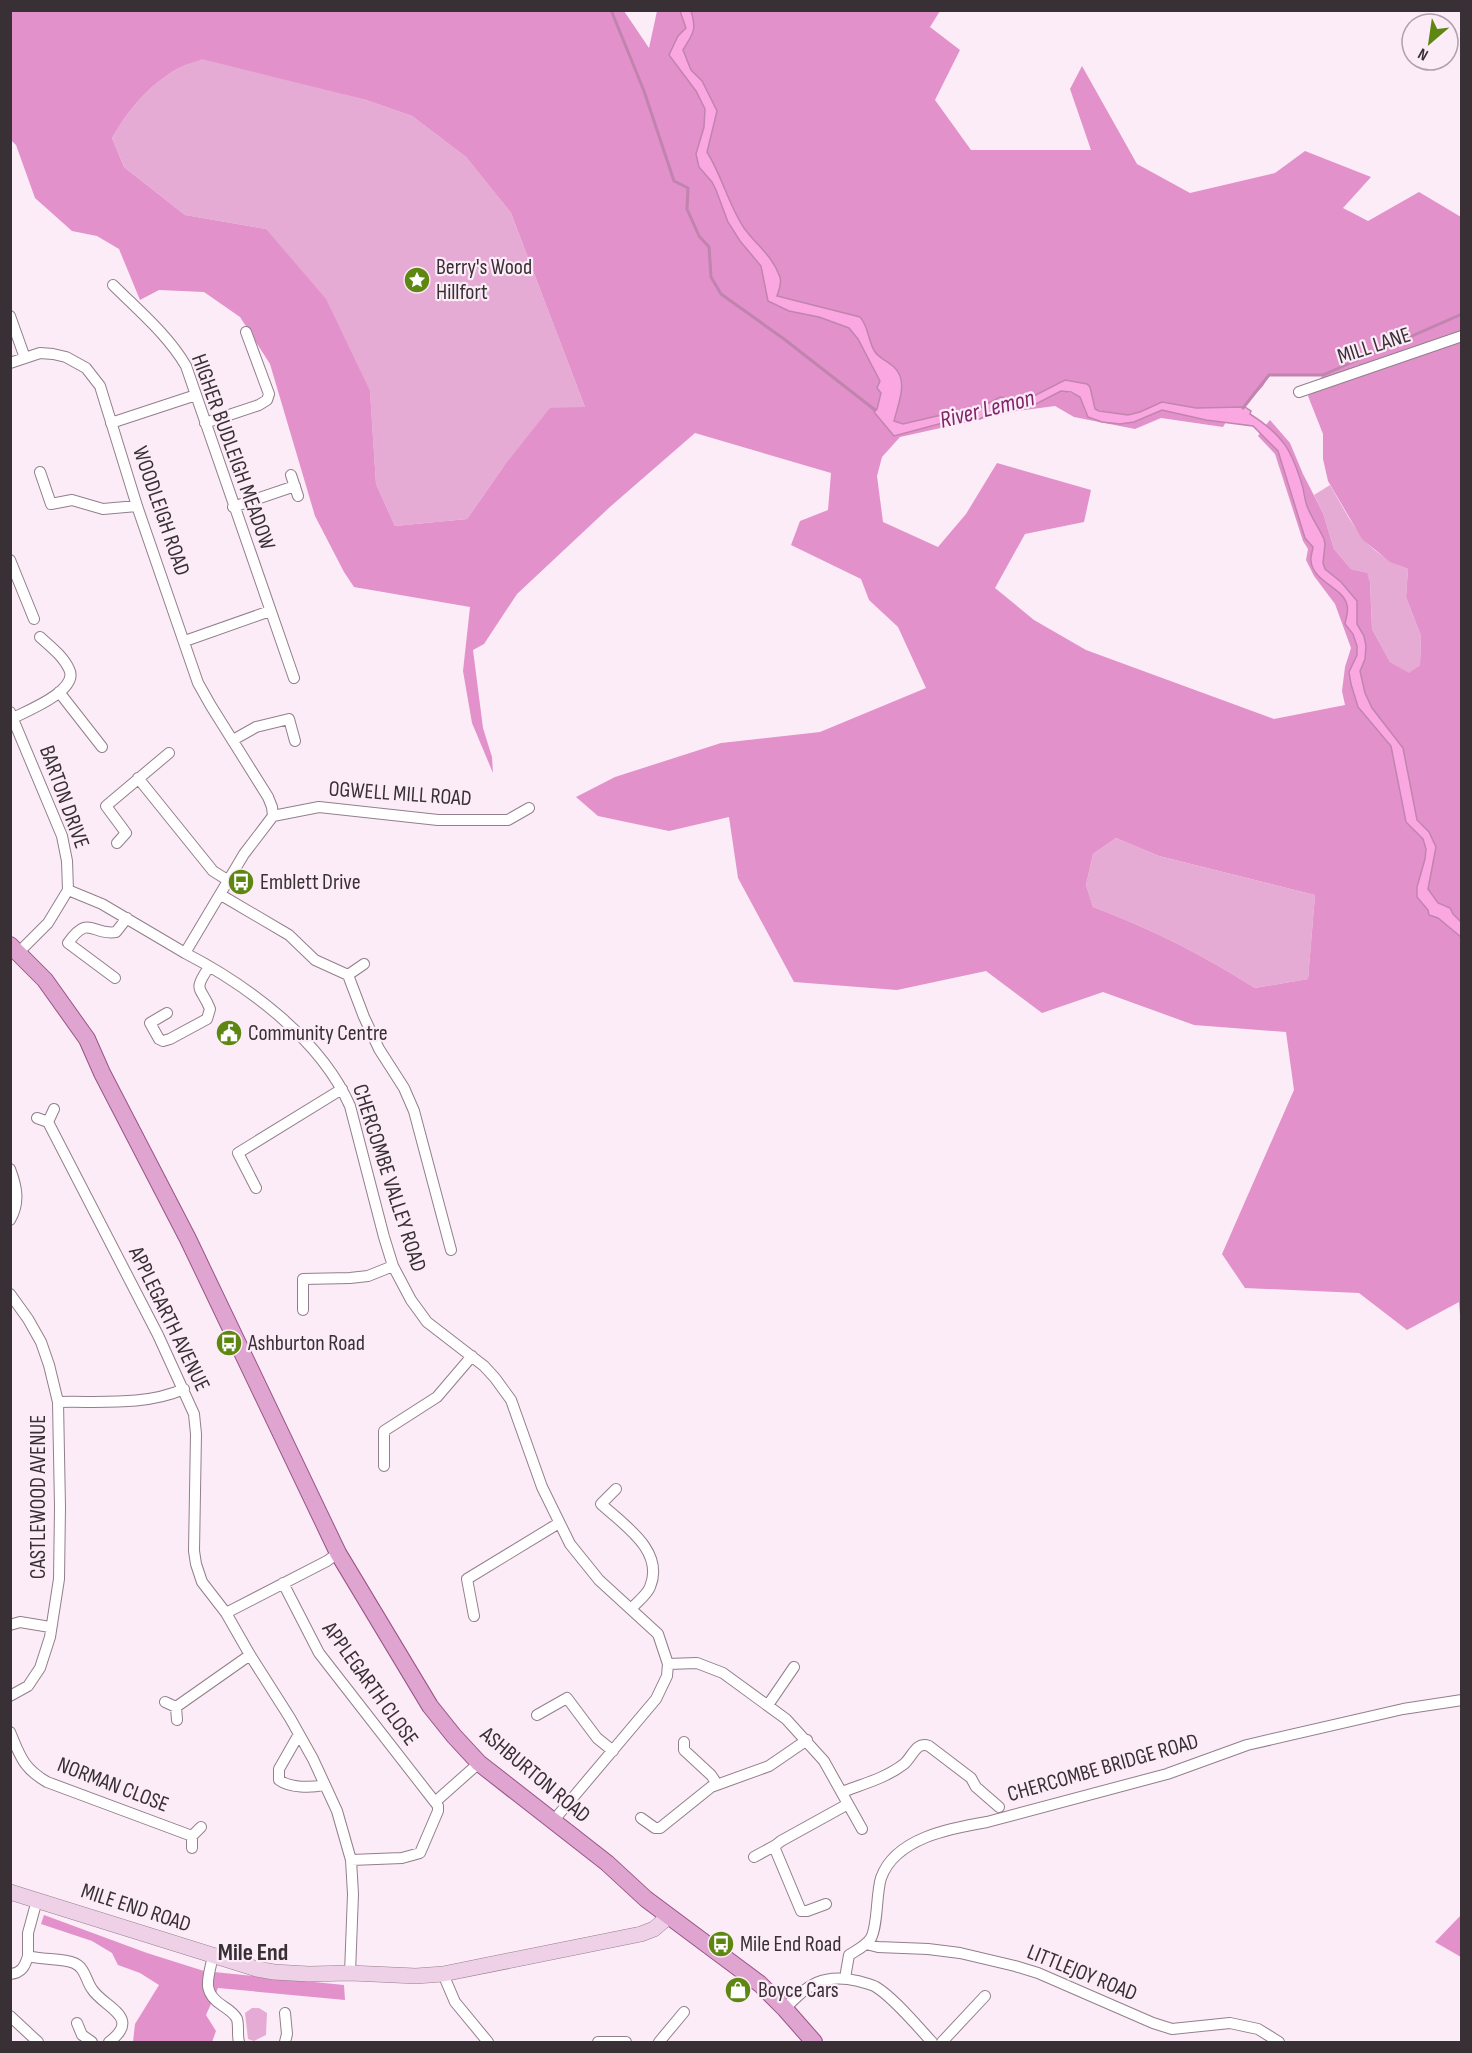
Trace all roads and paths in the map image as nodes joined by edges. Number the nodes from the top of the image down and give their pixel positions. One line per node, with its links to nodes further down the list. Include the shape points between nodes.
1 (113, 285): 8 (street, HIGHER BUDLEIGH MEADOW, via 179,355)
2 (10, 316): 5 (street)
3 (246, 332): 10 (street, via 269,394 267,400)
4 (1461, 336): 7 (street, MILL LANE)
5 (24, 358): 6 (street, WOODLEIGH ROAD); 9 (street, WOODLEIGH ROAD, via 53,354 86,368 100,386)
6 (10, 363)
7 (1299, 392)
8 (196, 394): 9 (street); 10 (street, HIGHER BUDLEIGH MEADOW)
9 (111, 423): 13 (street, WOODLEIGH ROAD)
10 (205, 423): 14 (street, HIGHER BUDLEIGH MEADOW)
11 (40, 472): 13 (street, via 51,504 72,500 103,509)
12 (291, 475): 14 (street, via 297,491)
13 (138, 506): 19 (street, WOODLEIGH ROAD)
14 (233, 507): 16 (street, HIGHER BUDLEIGH MEADOW)
15 (10, 560): 17 (street)
16 (270, 611): 19 (street); 20 (street, HIGHER BUDLEIGH MEADOW)
17 (34, 619)
18 (38, 635): 23 (street, via 69,669 68,682)
19 (185, 641): 27 (street, WOODLEIGH ROAD, via 198,683)
20 (285, 652): 21 (street); 22 (street, HIGHER BUDLEIGH MEADOW)
21 (273, 656)
22 (294, 678)
23 (59, 692): 25 (street, via 39,706); 29 (street)
24 (291, 708): 26 (street)
25 (12, 715): 36 (street, BARTON DRIVE, via 62,836)
26 (289, 719): 27 (street, via 256,727); 28 (street)
27 (233, 740): 33 (street, WOODLEIGH ROAD, via 268,797)
28 (295, 741)
29 (102, 747)
30 (169, 753): 31 (street)
31 (138, 778): 34 (street, via 106,806 126,833); 35 (street, via 213,871)
32 (529, 808): 33 (street, OGWELL MILL ROAD, via 508,820 438,820 319,807)
33 (273, 816): 35 (street)
34 (117, 843)
35 (229, 881): 37 (street)
36 (68, 890): 38 (street); 39 (street, via 48,923)
37 (221, 895): 40 (street); 43 (street, via 289,935 315,960)
38 (127, 918): 40 (street); 44 (street, via 116,932 87,926 78,929 68,943)
39 (15, 949): 63 (main road, ASHBURTON ROAD, via 45,980 87,1039)
40 (185, 953): 42 (street, CHERCOMBE VALLEY ROAD)
41 (364, 964): 43 (street)
42 (209, 967): 45 (street, via 199,984 210,1009 207,1019 163,1041 150,1023); 46 (street, CHERCOMBE VALLEY ROAD, via 289,1025)
43 (348, 975): 53 (street, via 379,1049 414,1111)
44 (115, 978)
45 (167, 1013)
46 (342, 1089): 51 (street, via 237,1153); 54 (street, CHERCOMBE VALLEY ROAD, via 357,1130)
47 (54, 1110): 49 (street)
48 (37, 1118): 49 (street)
49 (48, 1122): 58 (street, APPLEGARTH AVENUE)
50 (10, 1169): 52 (street, via 17,1192 17,1205)
51 (256, 1188)
52 (10, 1220)
53 (451, 1250)
54 (393, 1266): 56 (street, via 368,1276 303,1279); 57 (street, CHERCOMBE VALLEY ROAD, via 427,1322)
55 (10, 1294): 59 (street, CASTLEWOOD AVENUE, via 41,1342)
56 (303, 1310)
57 (472, 1356): 60 (street, via 437,1397 384,1431); 62 (street, CHERCOMBE VALLEY ROAD, via 511,1400)
58 (184, 1389): 59 (street, via 141,1401); 66 (street, APPLEGARTH AVENUE, via 194,1414 196,1434 196,1564 202,1582)
59 (58, 1402): 69 (street, CASTLEWOOD AVENUE, via 59,1579)
60 (384, 1466)
61 (616, 1489): 65 (street, via 601,1504 638,1538 653,1563 650,1590)
62 (559, 1523): 65 (street, CHERCOMBE VALLEY ROAD, via 570,1544 599,1580); 67 (street, via 468,1579)
63 (338, 1553): 64 (street); 85 (main road, ASHBURTON ROAD, via 430,1706)
64 (283, 1583): 66 (street); 89 (street, APPLEGARTH CLOSE, via 319,1653)
65 (632, 1608): 71 (street, CHERCOMBE VALLEY ROAD, via 658,1634)
66 (225, 1613): 70 (street, APPLEGARTH AVENUE)
67 (474, 1616)
68 (11, 1624): 69 (street)
69 (50, 1628): 73 (street, CASTLEWOOD AVENUE, via 40,1668 27,1686)
70 (249, 1655): 77 (street); 81 (street, APPLEGARTH AVENUE)
71 (668, 1664): 76 (street, via 697,1662 709,1666); 84 (street, via 656,1699)
72 (794, 1667): 76 (street)
73 (10, 1696)
74 (1461, 1700): 105 (street, CHERCOMBE BRIDGE ROAD, via 1403,1709 1247,1745 1167,1774 933,1835 905,1849 886,1867 872,1936)
75 (165, 1702): 77 (street)
76 (768, 1705): 82 (street)
77 (176, 1707): 79 (street)
78 (537, 1715): 84 (street, via 567,1698 597,1738)
79 (177, 1720)
80 (10, 1732): 96 (street, NORMAN CLOSE, via 25,1766 47,1782)
81 (300, 1734): 87 (street, APPLEGARTH AVENUE); 87 (street, via 279,1769 279,1780 295,1785)
82 (807, 1740): 86 (street, via 770,1766); 88 (street)
83 (684, 1742): 86 (street, via 684,1750)
84 (613, 1751): 93 (street)
85 (479, 1763): 89 (street); 93 (main road, ASHBURTON ROAD)
86 (717, 1784): 92 (street, via 660,1828)
87 (324, 1785): 100 (street, APPLEGARTH AVENUE, via 337,1810)
88 (842, 1792): 90 (street); 91 (street, via 879,1779 904,1764 923,1744 971,1778)
89 (435, 1802): 100 (street, via 438,1811 420,1853 402,1858)
90 (848, 1804): 95 (street); 97 (street)
91 (999, 1807)
92 (641, 1818)
93 (554, 1820): 104 (main road, ASHBURTON ROAD)
94 (201, 1827): 96 (street)
95 (862, 1829)
96 (192, 1836): 98 (street)
97 (776, 1845): 99 (street); 103 (street, via 776,1855 801,1911)
98 (192, 1848)
99 (753, 1857)
100 (351, 1860): 108 (street, APPLEGARTH AVENUE)
101 (10, 1892): 102 (street, MILE END ROAD)
102 (37, 1900): 106 (street, via 28,1933); 107 (street, MILE END ROAD)
103 (826, 1904)
104 (669, 1916): 108 (street, MILE END ROAD, via 641,1934 454,1973); 113 (main road, ASHBURTON ROAD, via 760,1984)
105 (866, 1944): 110 (street, CHERCOMBE BRIDGE ROAD, via 849,1955); 130 (street, LITTLEJOY ROAD, via 994,1960 1038,1973 1172,2029 1230,2023 1258,2029)
106 (28, 1956): 109 (street, via 24,1967); 120 (street, via 76,1963 83,1970 96,1994 119,2014 122,2023)
107 (213, 1956): 108 (street, MILE END ROAD, via 274,1972); 121 (street, via 208,1989 236,2018)
108 (350, 1973)
109 (10, 1974)
110 (845, 1978): 113 (street, via 819,1981 804,1989); 128 (street, via 875,1986)
111 (446, 1981): 123 (street, via 455,2002)
112 (985, 1996): 129 (street)
113 (785, 2009): 127 (main road, ASHBURTON ROAD)
114 (684, 2012): 126 (street)
115 (285, 2013): 122 (street)
116 (10, 2016): 118 (street)
117 (77, 2023): 119 (street, via 82,2035)
118 (38, 2043)
119 (92, 2043)
120 (109, 2043)
121 (238, 2043)
122 (285, 2043)
123 (488, 2043)
124 (598, 2043): 125 (street)
125 (626, 2043)
126 (659, 2043)
127 (814, 2043)
128 (932, 2043)
129 (942, 2043)
130 (1279, 2043)

